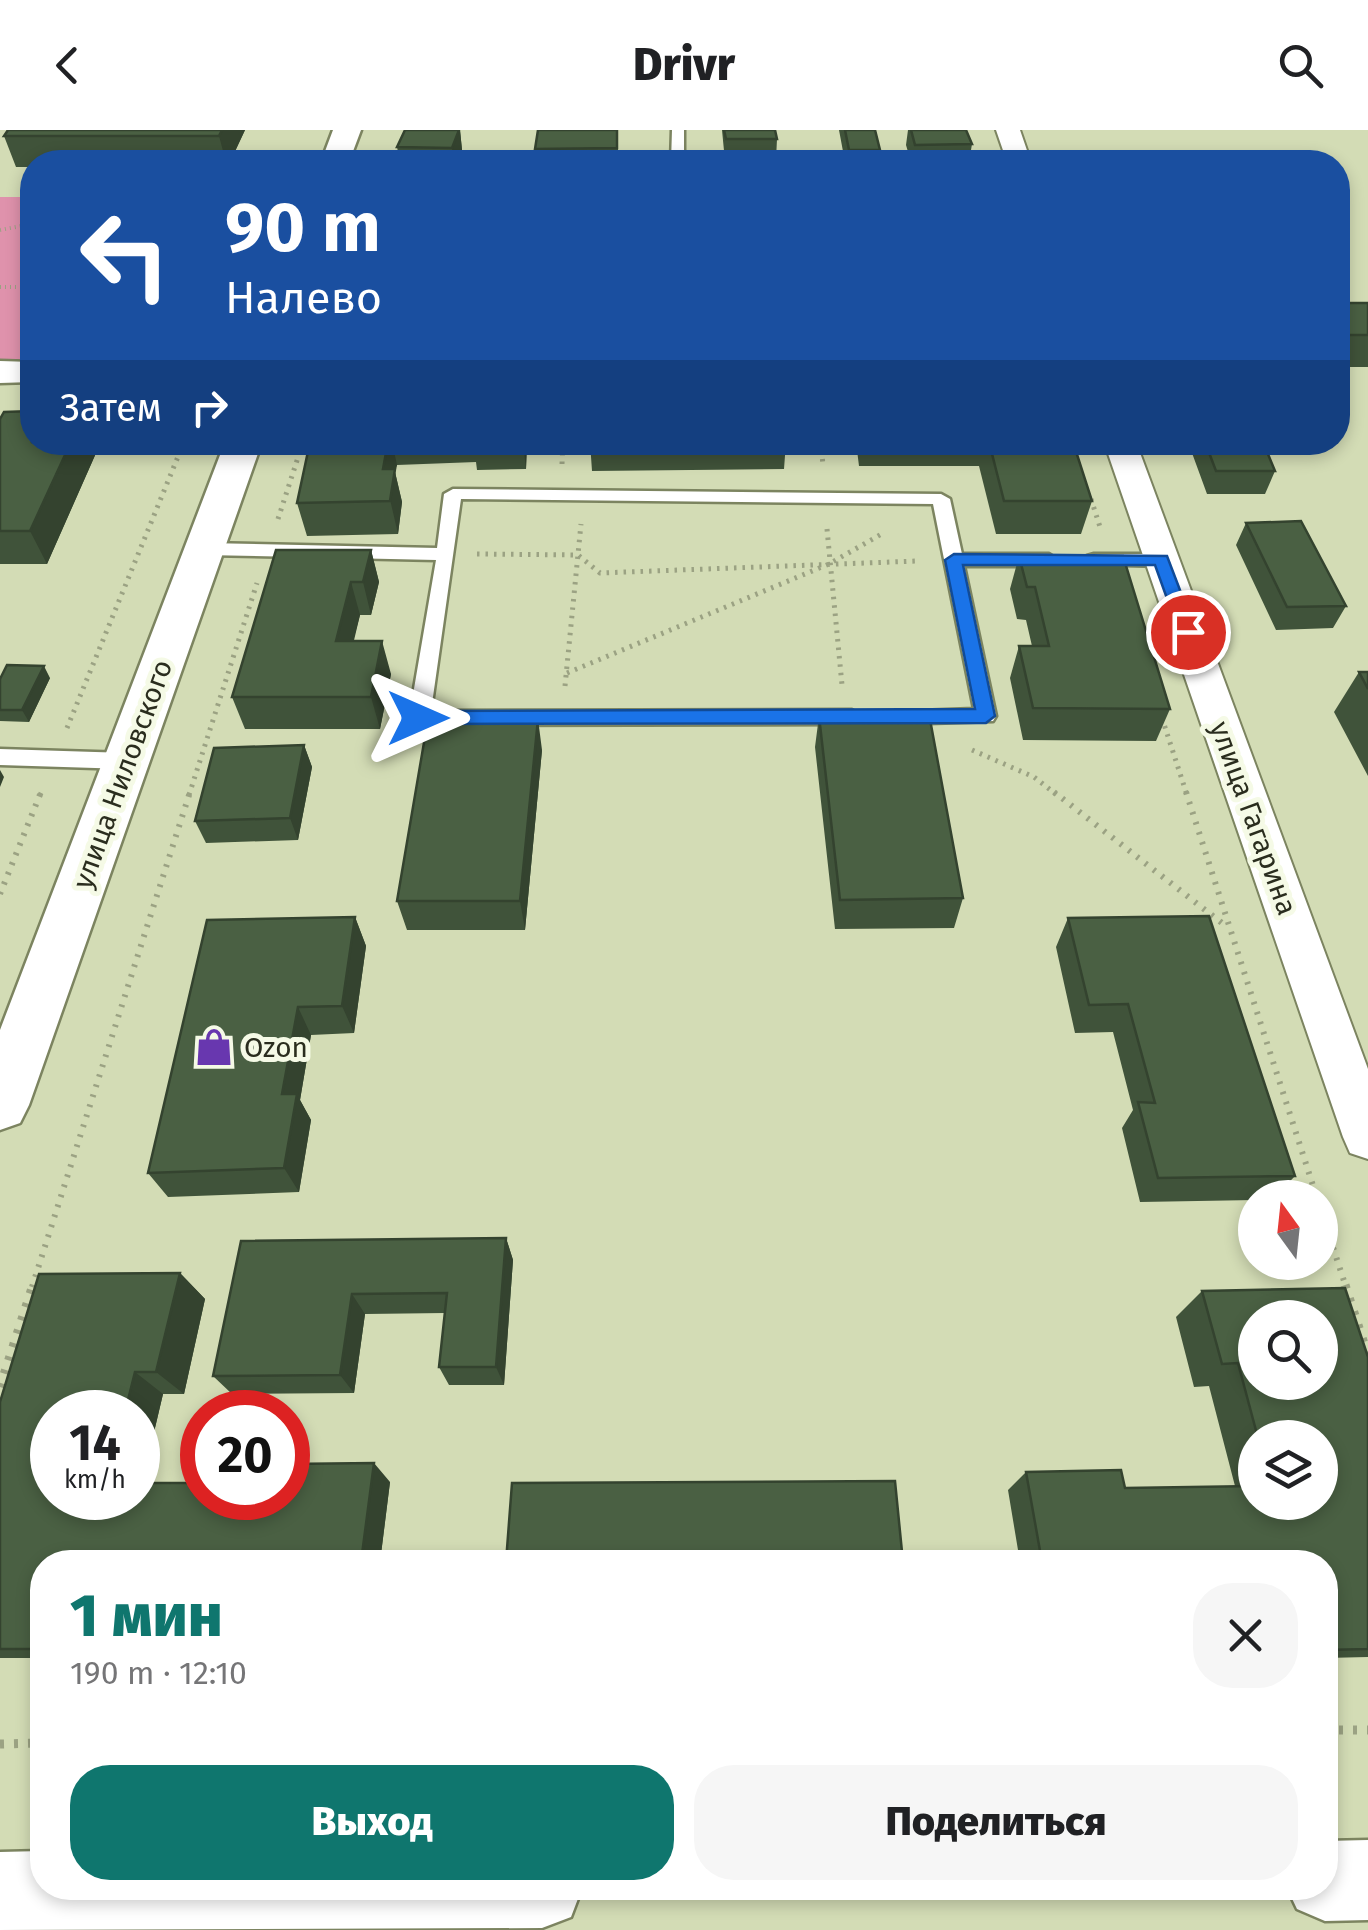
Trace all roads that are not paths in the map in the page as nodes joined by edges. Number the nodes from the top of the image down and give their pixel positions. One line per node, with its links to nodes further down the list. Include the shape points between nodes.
1 (239, 455): 3 (street, улица Ниловского)
2 (1125, 455): 6 (street, улица Гагарина)
3 (205, 549): 4 (lane); 8 (street, улица Ниловского)
4 (446, 554): 5 (lane, via 453,494 941,499); 5 (lane, via 418,718 986,716)
5 (954, 560): 6 (lane)
6 (1162, 560): 10 (street, улица Гагарина)
7 (0, 757): 8 (lane)
8 (127, 761): 9 (street, улица Ниловского)
9 (0, 1106)
10 (1368, 1137)
11 (1368, 1880): 12 (street)
12 (1338, 1881)
13 (0, 1892): 14 (street)
14 (30, 1892)

